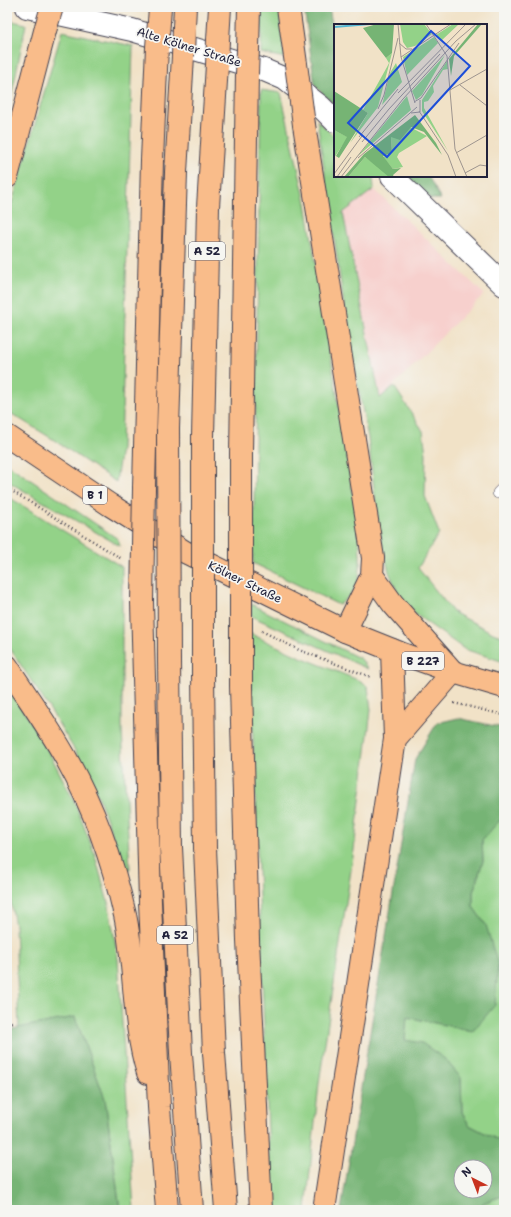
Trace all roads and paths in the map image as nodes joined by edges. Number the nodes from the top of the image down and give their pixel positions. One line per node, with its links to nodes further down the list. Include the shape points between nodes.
1 (27, 7): 8 (street, Alte Kölner Straße, via 132,30 264,70 285,78)
2 (220, 7): 25 (main road, A 52, bridge, via 208,206 202,437 203,674 205,848 214,1053)
3 (249, 7): 26 (main road, bridge, via 241,454 241,686 248,940)
4 (288, 7): 13 (main road, bridge, via 304,125 373,558)
5 (159, 14): 22 (main road, bridge, via 152,160 142,602 150,902)
6 (49, 17): 9 (main road)
7 (185, 17): 24 (main road, A 52, bridge, via 176,172 168,429 168,660 171,854)
8 (334, 119)
9 (7, 177)
10 (393, 177): 11 (street)
11 (504, 285)
12 (7, 436): 14 (main road, Kölner Straße / B 1, via 185,552)
13 (372, 575): 14 (main road); 17 (main road, via 393,604)
14 (345, 632): 15 (main road, Kölner Straße / B 1)
15 (392, 650): 17 (main road, Kölner Straße / B 227); 19 (main road)
16 (7, 666): 22 (main road, via 67,759 83,791 107,854 120,894 129,941 139,1038)
17 (453, 672): 18 (main road, Kölner Straße / B 227); 19 (main road)
18 (504, 687)
19 (395, 739): 27 (main road)
20 (12, 1022): 21 (path)
21 (7, 1023)
22 (159, 1107): 23 (main road)
23 (167, 1210)
24 (192, 1210)
25 (226, 1210)
26 (261, 1210)
27 (324, 1210)

